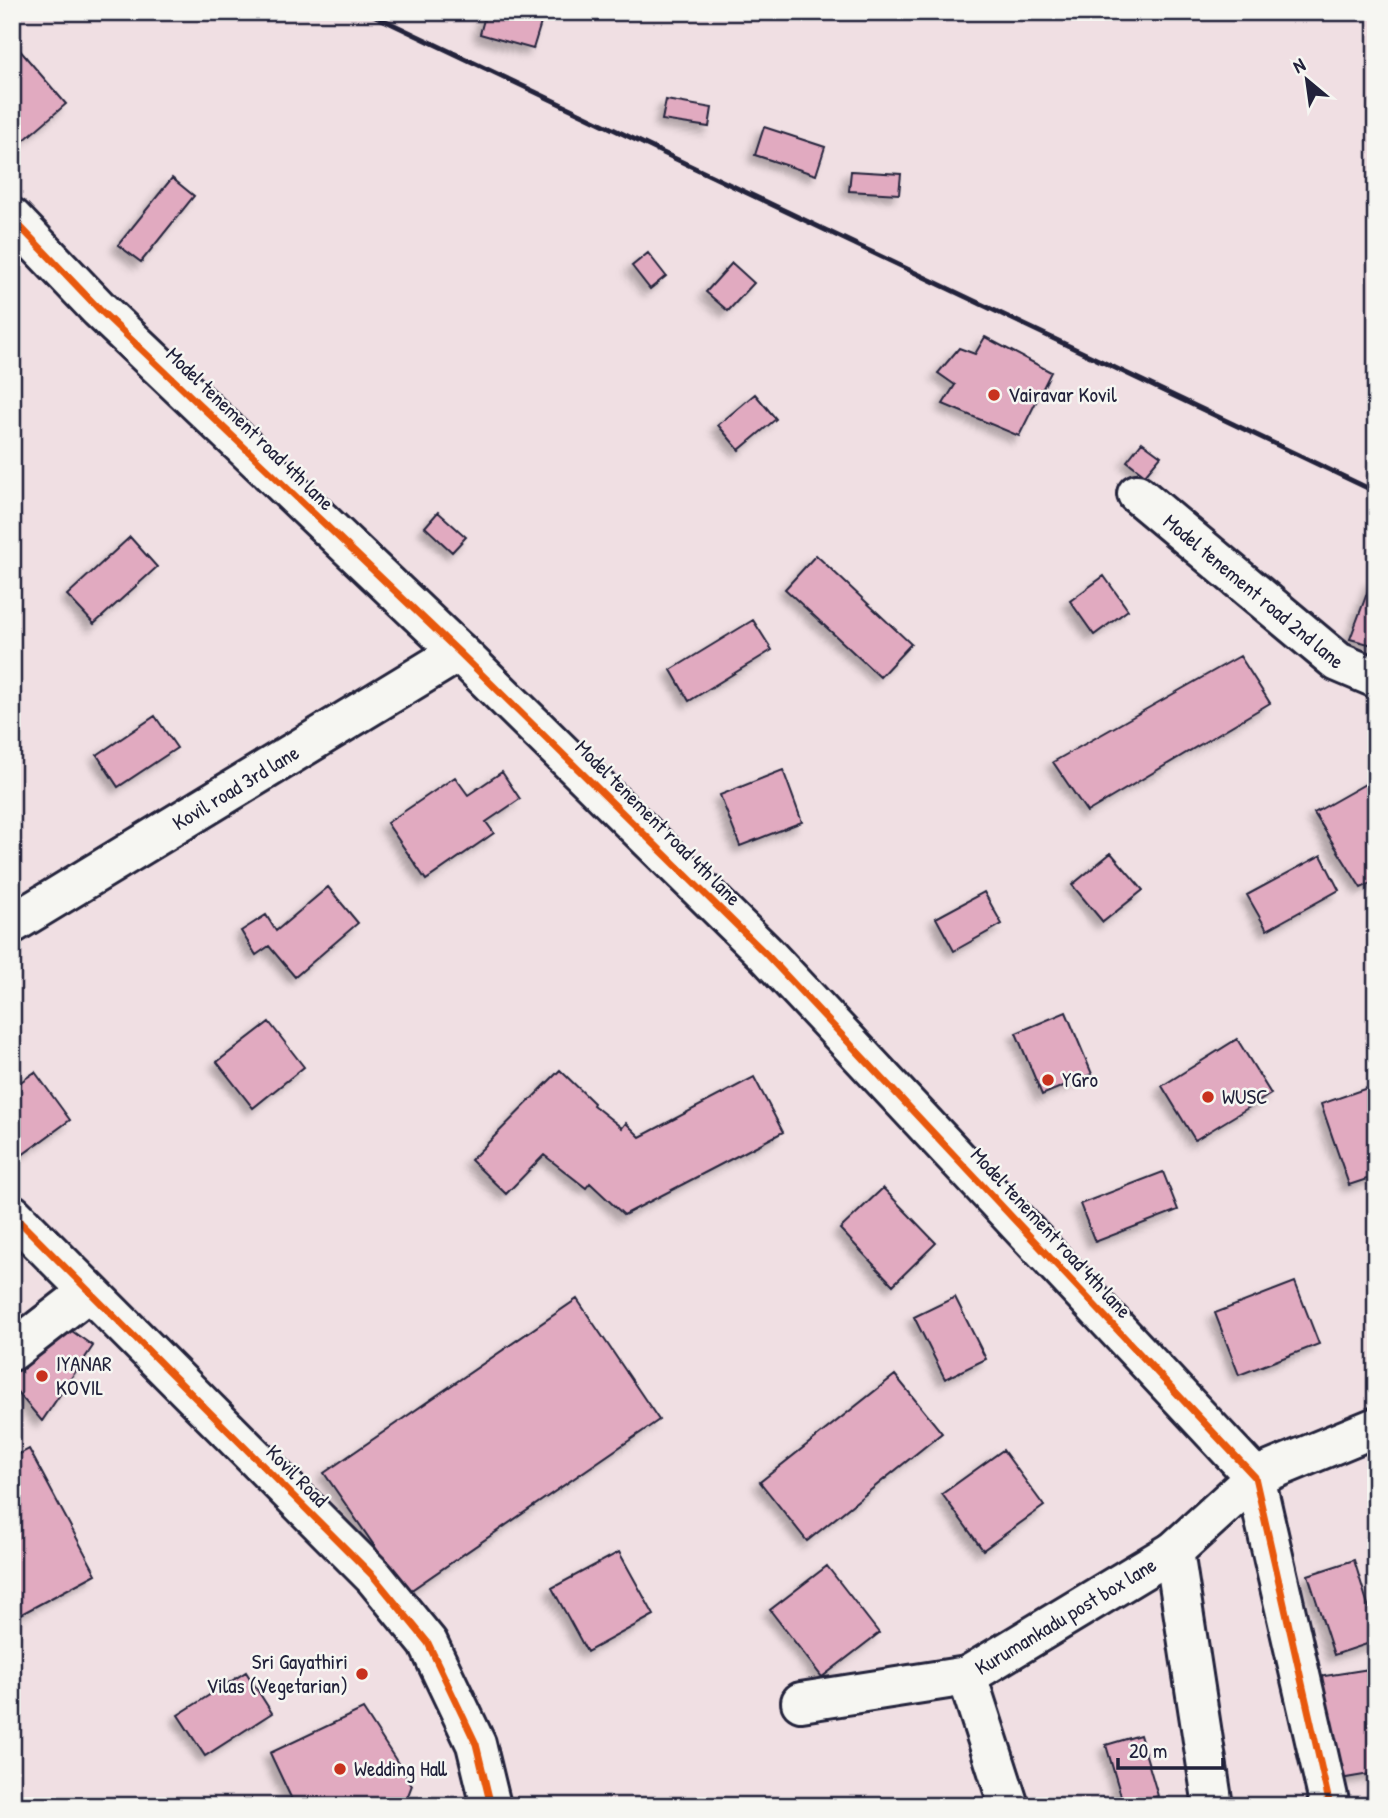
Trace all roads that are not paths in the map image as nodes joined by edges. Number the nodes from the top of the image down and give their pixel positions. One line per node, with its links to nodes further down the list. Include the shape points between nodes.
1 (12, 218): 3 (street, Model tenement road 4th lane, via 99,309)
2 (1137, 494): 4 (street, Model tenement road 2nd lane, via 1338,662)
3 (459, 652): 5 (street, Kovil road 3rd lane); 10 (street, Model tenement road 4th lane, via 766,954)
4 (1376, 678)
5 (12, 923)
6 (12, 1214): 7 (street, Kovil Road)
7 (88, 1292): 8 (street); 14 (street, Kovil Road, via 374,1577 428,1643 476,1744)
8 (12, 1351)
9 (1376, 1427): 10 (street, Kurumankadu post box lane)
10 (1255, 1477): 11 (street, Kurumankadu post box lane); 17 (street)
11 (1174, 1551): 12 (street, Kurumankadu post box lane); 16 (street)
12 (967, 1676): 13 (street); 15 (street, Kurumankadu post box lane)
13 (801, 1702)
14 (491, 1806)
15 (1009, 1806)
16 (1213, 1806)
17 (1330, 1806)

